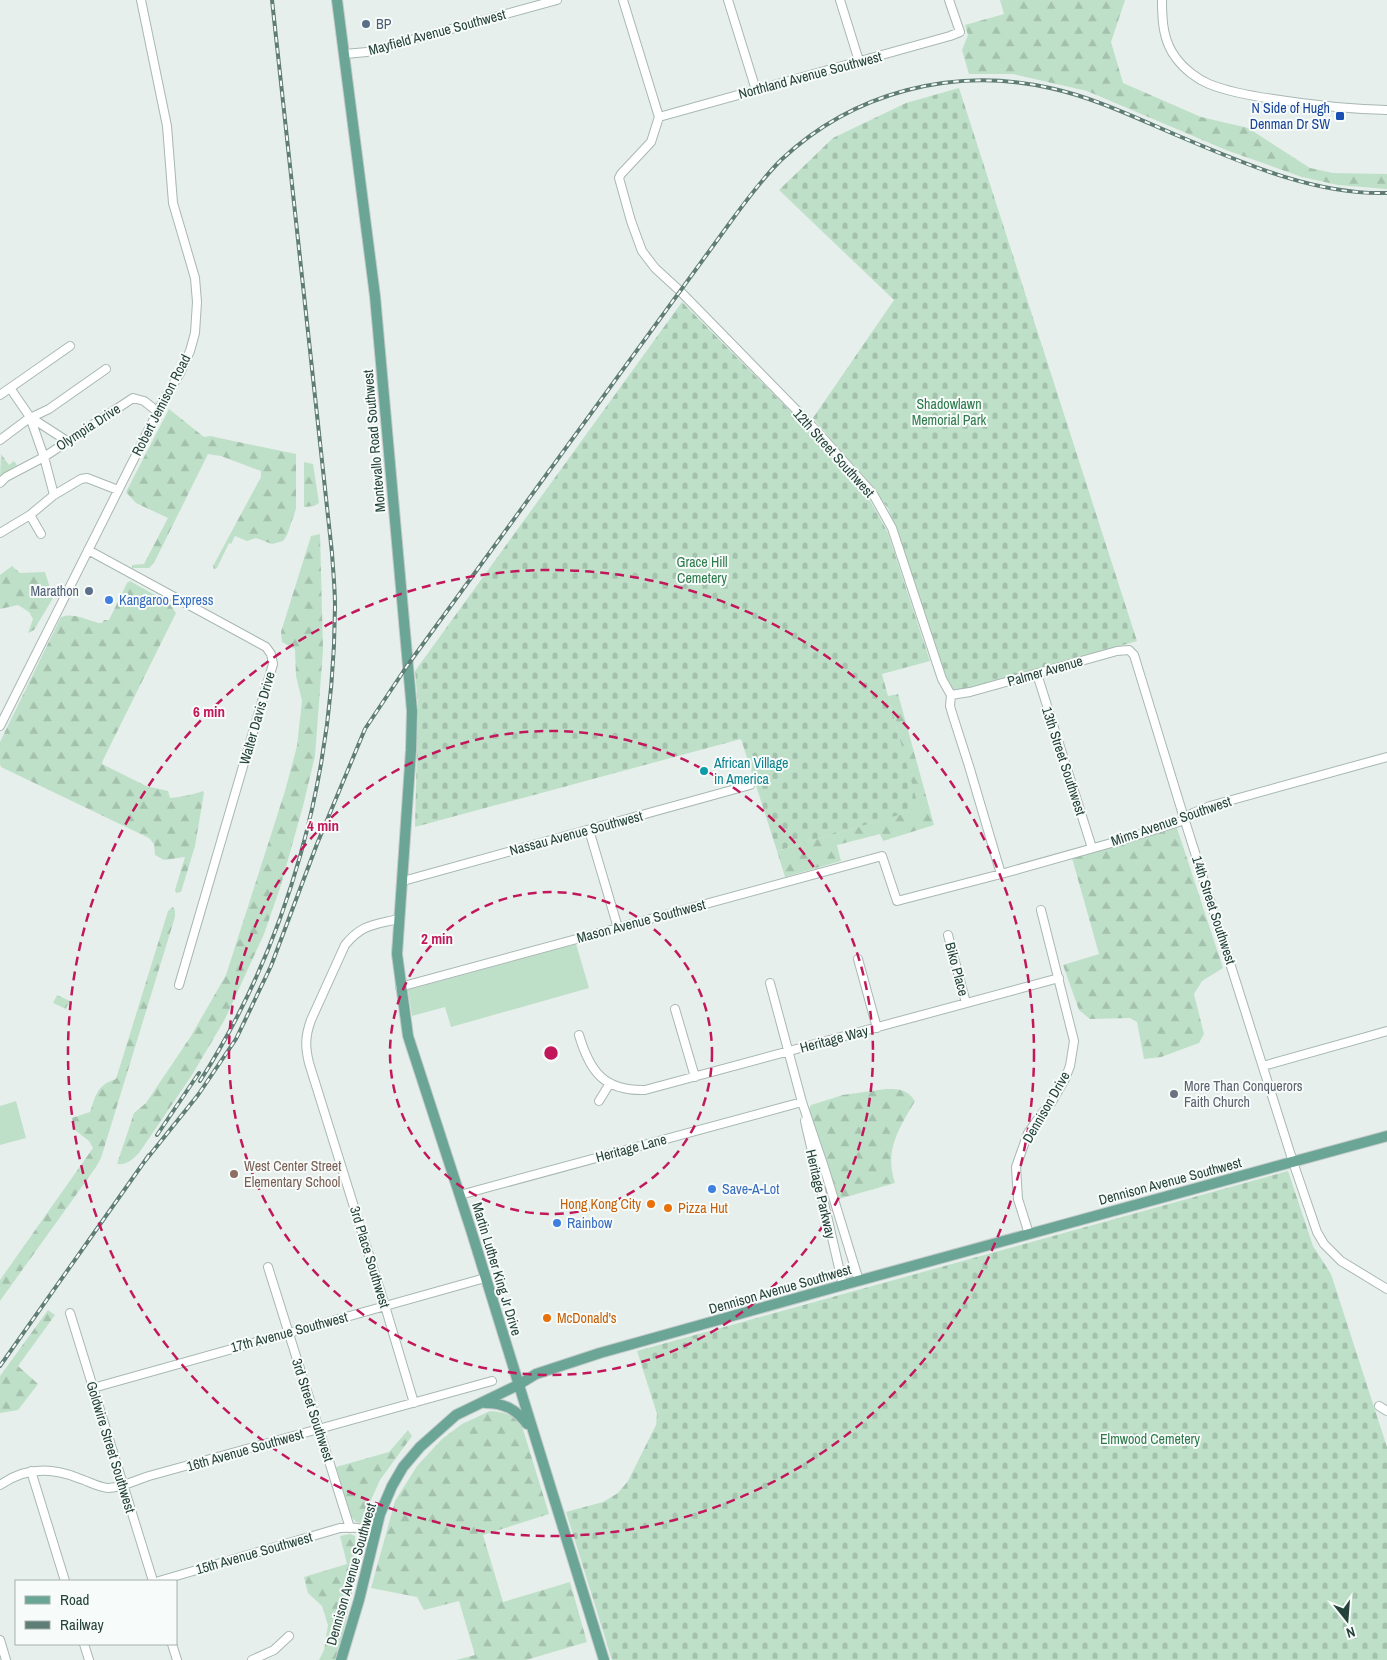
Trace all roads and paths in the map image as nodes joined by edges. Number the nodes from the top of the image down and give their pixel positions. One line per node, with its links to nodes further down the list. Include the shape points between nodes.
1 (141, 0): 18 (street, Robert Jemison Road, via 167,126 173,203 195,278 198,302 190,351)
2 (337, 0): 9 (main road, Montevallo Road Southwest)
3 (557, 0): 9 (street, Mayfield Avenue Southwest, via 371,51)
4 (623, 0): 13 (street)
5 (728, 0): 11 (street)
6 (840, 0): 10 (street)
7 (949, 0): 10 (street, Northland Avenue Southwest, via 960,32)
8 (1162, 0): 12 (street, via 1163,28 1168,44 1187,70 1204,81 1257,96 1319,106)
9 (344, 54): 41 (main road, Montevallo Road Southwest, via 376,296 412,711)
10 (859, 61): 11 (street, Northland Avenue Southwest)
11 (756, 90): 13 (street, Northland Avenue Southwest)
12 (1387, 110)
13 (659, 117): 32 (street, 12th Street Southwest, via 651,142 619,178 642,251 873,494 892,528 942,679)
14 (70, 346): 16 (street)
15 (106, 369): 19 (street, via 49,409)
16 (10, 388): 17 (street); 19 (street)
17 (0, 395)
18 (158, 412): 21 (street, Olympia Drive, via 144,401 133,398); 24 (street, Robert Jemison Road)
19 (30, 417): 20 (street); 21 (street); 22 (street)
20 (0, 440)
21 (66, 441): 22 (street, Olympia Drive)
22 (44, 457): 23 (street); 25 (street)
23 (0, 483)
24 (118, 490): 25 (street, via 81,478); 29 (street, Robert Jemison Road)
25 (54, 495): 26 (street)
26 (30, 515): 27 (street); 28 (street)
27 (0, 533)
28 (41, 534)
29 (88, 550): 33 (street, Robert Jemison Road); 49 (street, Walter Davis Drive, via 266,647 271,654 273,664)
30 (1136, 658): 31 (street, Palmer Avenue, via 1129,650 1116,651); 36 (street, 14th Street Southwest)
31 (1037, 674): 32 (street, Palmer Avenue); 38 (street, 13th Street Southwest)
32 (951, 695): 40 (street, 12th Street Southwest, via 950,706)
33 (0, 726)
34 (1387, 757): 36 (street, Mims Avenue Southwest, via 1210,806)
35 (750, 785): 37 (street, Nassau Avenue Southwest)
36 (1184, 818): 38 (street, Mims Avenue Southwest); 57 (street, 14th Street Southwest)
37 (588, 830): 41 (street, Nassau Avenue Southwest); 44 (street)
38 (1092, 848): 40 (street, Mims Avenue Southwest)
39 (882, 856): 40 (street, Mims Avenue Southwest, via 897,901); 44 (street, Mason Avenue Southwest)
40 (1001, 874)
41 (403, 881): 43 (main road, Martin Luther King Jr Drive)
42 (1041, 910): 47 (street, Dennison Drive)
43 (398, 919): 50 (main road, Martin Luther King Jr Drive); 71 (street, 3rd Place Southwest, via 364,927 345,944 311,1020 305,1046)
44 (618, 928): 50 (street, Mason Avenue Southwest)
45 (948, 936): 51 (street, Biko Place)
46 (858, 959): 53 (street)
47 (1059, 978): 51 (street, Heritage Way); 65 (street, Dennison Drive, via 1074,1040 1065,1079 1028,1133 1016,1167 1018,1199)
48 (770, 983): 56 (street, Heritage Parkway)
49 (179, 985)
50 (400, 987): 64 (main road, Martin Luther King Jr Drive, via 408,1036)
51 (966, 1003): 53 (street, Heritage Way)
52 (675, 1009): 58 (street)
53 (877, 1028): 56 (street, Heritage Way)
54 (1387, 1031): 57 (street)
55 (579, 1034): 59 (street, Heritage Way, via 595,1071)
56 (788, 1051): 58 (street, Heritage Way); 61 (street, Heritage Parkway)
57 (1263, 1066): 63 (street, 14th Street Southwest)
58 (695, 1077): 59 (street, Heritage Way, via 645,1090 629,1090)
59 (610, 1083): 60 (street)
60 (599, 1101)
61 (802, 1102): 64 (street, Heritage Lane); 68 (street, Heritage Parkway); 69 (street, Heritage Parkway)
62 (1387, 1136): 63 (main road, Dennison Avenue Southwest)
63 (1293, 1162): 65 (main road, Dennison Avenue Southwest); 70 (street, 14th Street Southwest, via 1324,1244 1341,1260)
64 (460, 1196): 67 (main road, Martin Luther King Jr Drive)
65 (1029, 1234): 68 (main road, Dennison Avenue Southwest)
66 (268, 1267): 73 (street, 3rd Street Southwest)
67 (485, 1278): 71 (street, 17th Avenue Southwest); 75 (main road, Martin Luther King Jr Drive)
68 (859, 1281): 69 (main road, Dennison Avenue Southwest)
69 (843, 1285): 75 (main road, Dennison Avenue Southwest, via 600,1353 536,1374)
70 (1387, 1289)
71 (385, 1306): 73 (street, 17th Avenue Southwest); 77 (street, 3rd Place Southwest)
72 (70, 1313): 76 (street, Goldwire Street Southwest)
73 (289, 1333): 76 (street, 17th Avenue Southwest); 81 (street, 3rd Street Southwest)
74 (492, 1381): 77 (street, 16th Avenue Southwest)
75 (518, 1385): 78 (main road, Dennison Avenue Southwest); 82 (main road, Martin Luther King Jr Drive)
76 (93, 1388): 85 (street, Goldwire Street Southwest)
77 (414, 1403): 81 (street, 16th Avenue Southwest)
78 (481, 1403): 82 (main road, via 497,1403 517,1411); 87 (main road, Dennison Avenue Southwest, via 456,1415 403,1467 380,1514)
79 (1379, 1406): 80 (street)
80 (1387, 1411)
81 (319, 1429): 85 (street, 16th Avenue Southwest); 86 (street, 3rd Street Southwest)
82 (532, 1431): 100 (main road, Martin Luther King Jr Drive)
83 (31, 1471): 84 (street, 16th Avenue Southwest, via 9,1478); 85 (street, 16th Avenue Southwest, via 56,1471 105,1488); 88 (street)
84 (0, 1485)
85 (123, 1485): 89 (street, Goldwire Street Southwest)
86 (350, 1528): 87 (street, via 360,1527); 90 (street, 15th Avenue Southwest, via 340,1528)
87 (374, 1537): 99 (main road, Dennison Avenue Southwest)
88 (65, 1580)
89 (153, 1580)
90 (162, 1580)
91 (289, 1636): 98 (street, via 274,1650)
92 (0, 1640): 95 (street)
93 (84, 1645): 96 (street)
94 (172, 1645): 97 (street)
95 (6, 1660)
96 (90, 1660)
97 (177, 1660)
98 (252, 1660)
99 (341, 1660)
100 (604, 1660)

